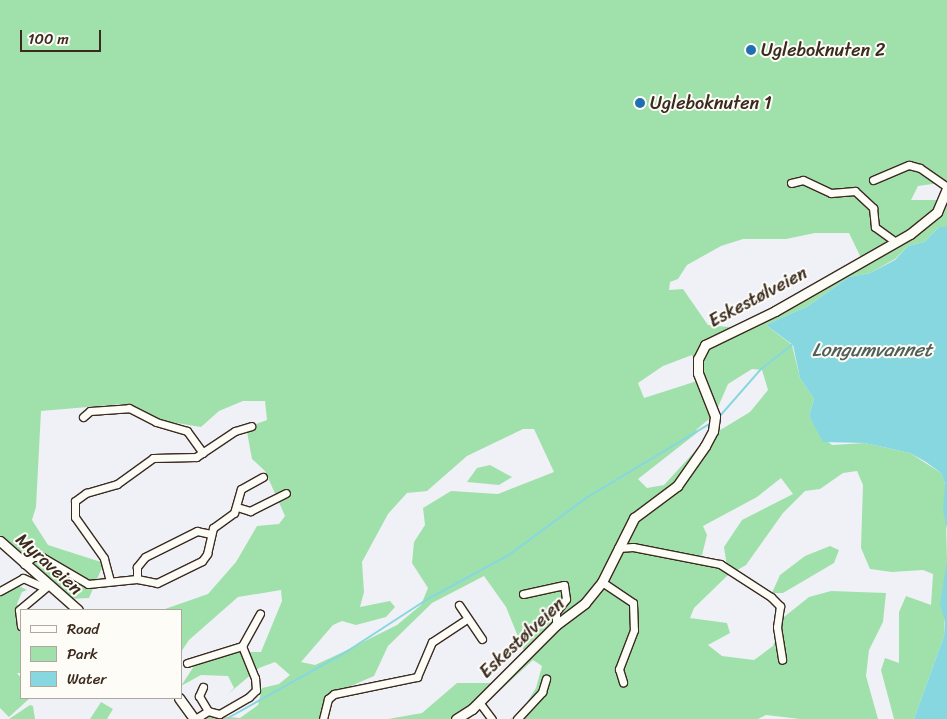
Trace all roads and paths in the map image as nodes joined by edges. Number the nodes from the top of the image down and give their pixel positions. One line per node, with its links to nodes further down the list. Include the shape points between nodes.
1 (873, 180): 3 (street, via 909,165 920,168)
2 (791, 183): 4 (street, via 803,180 831,193 856,191 873,208 874,227)
3 (947, 188): 4 (main road, Eskestølveien, via 932,217)
4 (896, 242): 13 (main road, Eskestølveien, via 775,311 705,345 698,359 698,372 715,420 711,437 677,486 634,518)
5 (83, 417): 7 (street, via 90,410 129,408 156,422 187,431)
6 (251, 426): 7 (street, via 235,431)
7 (203, 453): 16 (street, via 190,458 153,458 117,484 86,493 75,501 75,517 104,558)
8 (263, 477): 10 (street, via 241,489)
9 (286, 493): 10 (street, via 250,511)
10 (237, 507): 11 (street, via 234,513 217,524)
11 (211, 534): 15 (street, via 197,531 145,557 137,567); 15 (street, via 202,561 157,583)
12 (0, 541): 14 (main road, Myraveien)
13 (618, 548): 17 (main road, Eskestølveien); 29 (street, via 633,547 720,564 771,597 780,606 777,627)
14 (24, 564): 16 (street, via 30,558 42,557 82,584); 18 (main road, Myraveien)
15 (137, 578): 16 (street)
16 (110, 581)
17 (602, 582): 26 (main road, Eskestølveien, via 585,603); 32 (street, via 633,602 634,630 619,669)
18 (46, 586): 19 (street, via 23,578); 22 (street); 23 (main road, Myraveien)
19 (0, 591)
20 (523, 594): 26 (street, via 564,585 566,599 556,612)
21 (459, 606): 25 (street)
22 (20, 609)
23 (77, 609)
24 (260, 614): 28 (street)
25 (467, 619): 27 (street); 38 (street, via 432,642 417,677 334,694 328,699)
26 (556, 625): 35 (main road, Eskestølveien)
27 (482, 639)
28 (242, 646): 30 (street); 36 (street, via 249,658 256,690 220,714)
29 (782, 660)
30 (187, 663)
31 (546, 679): 41 (street, via 542,692)
32 (623, 682)
33 (203, 687): 36 (street, via 199,696)
34 (180, 699): 37 (main road)
35 (479, 702): 39 (main road, Eskestølveien); 40 (street)
36 (208, 711): 37 (street)
37 (195, 719)
38 (323, 719)
39 (456, 719)
40 (492, 719)
41 (517, 719)

